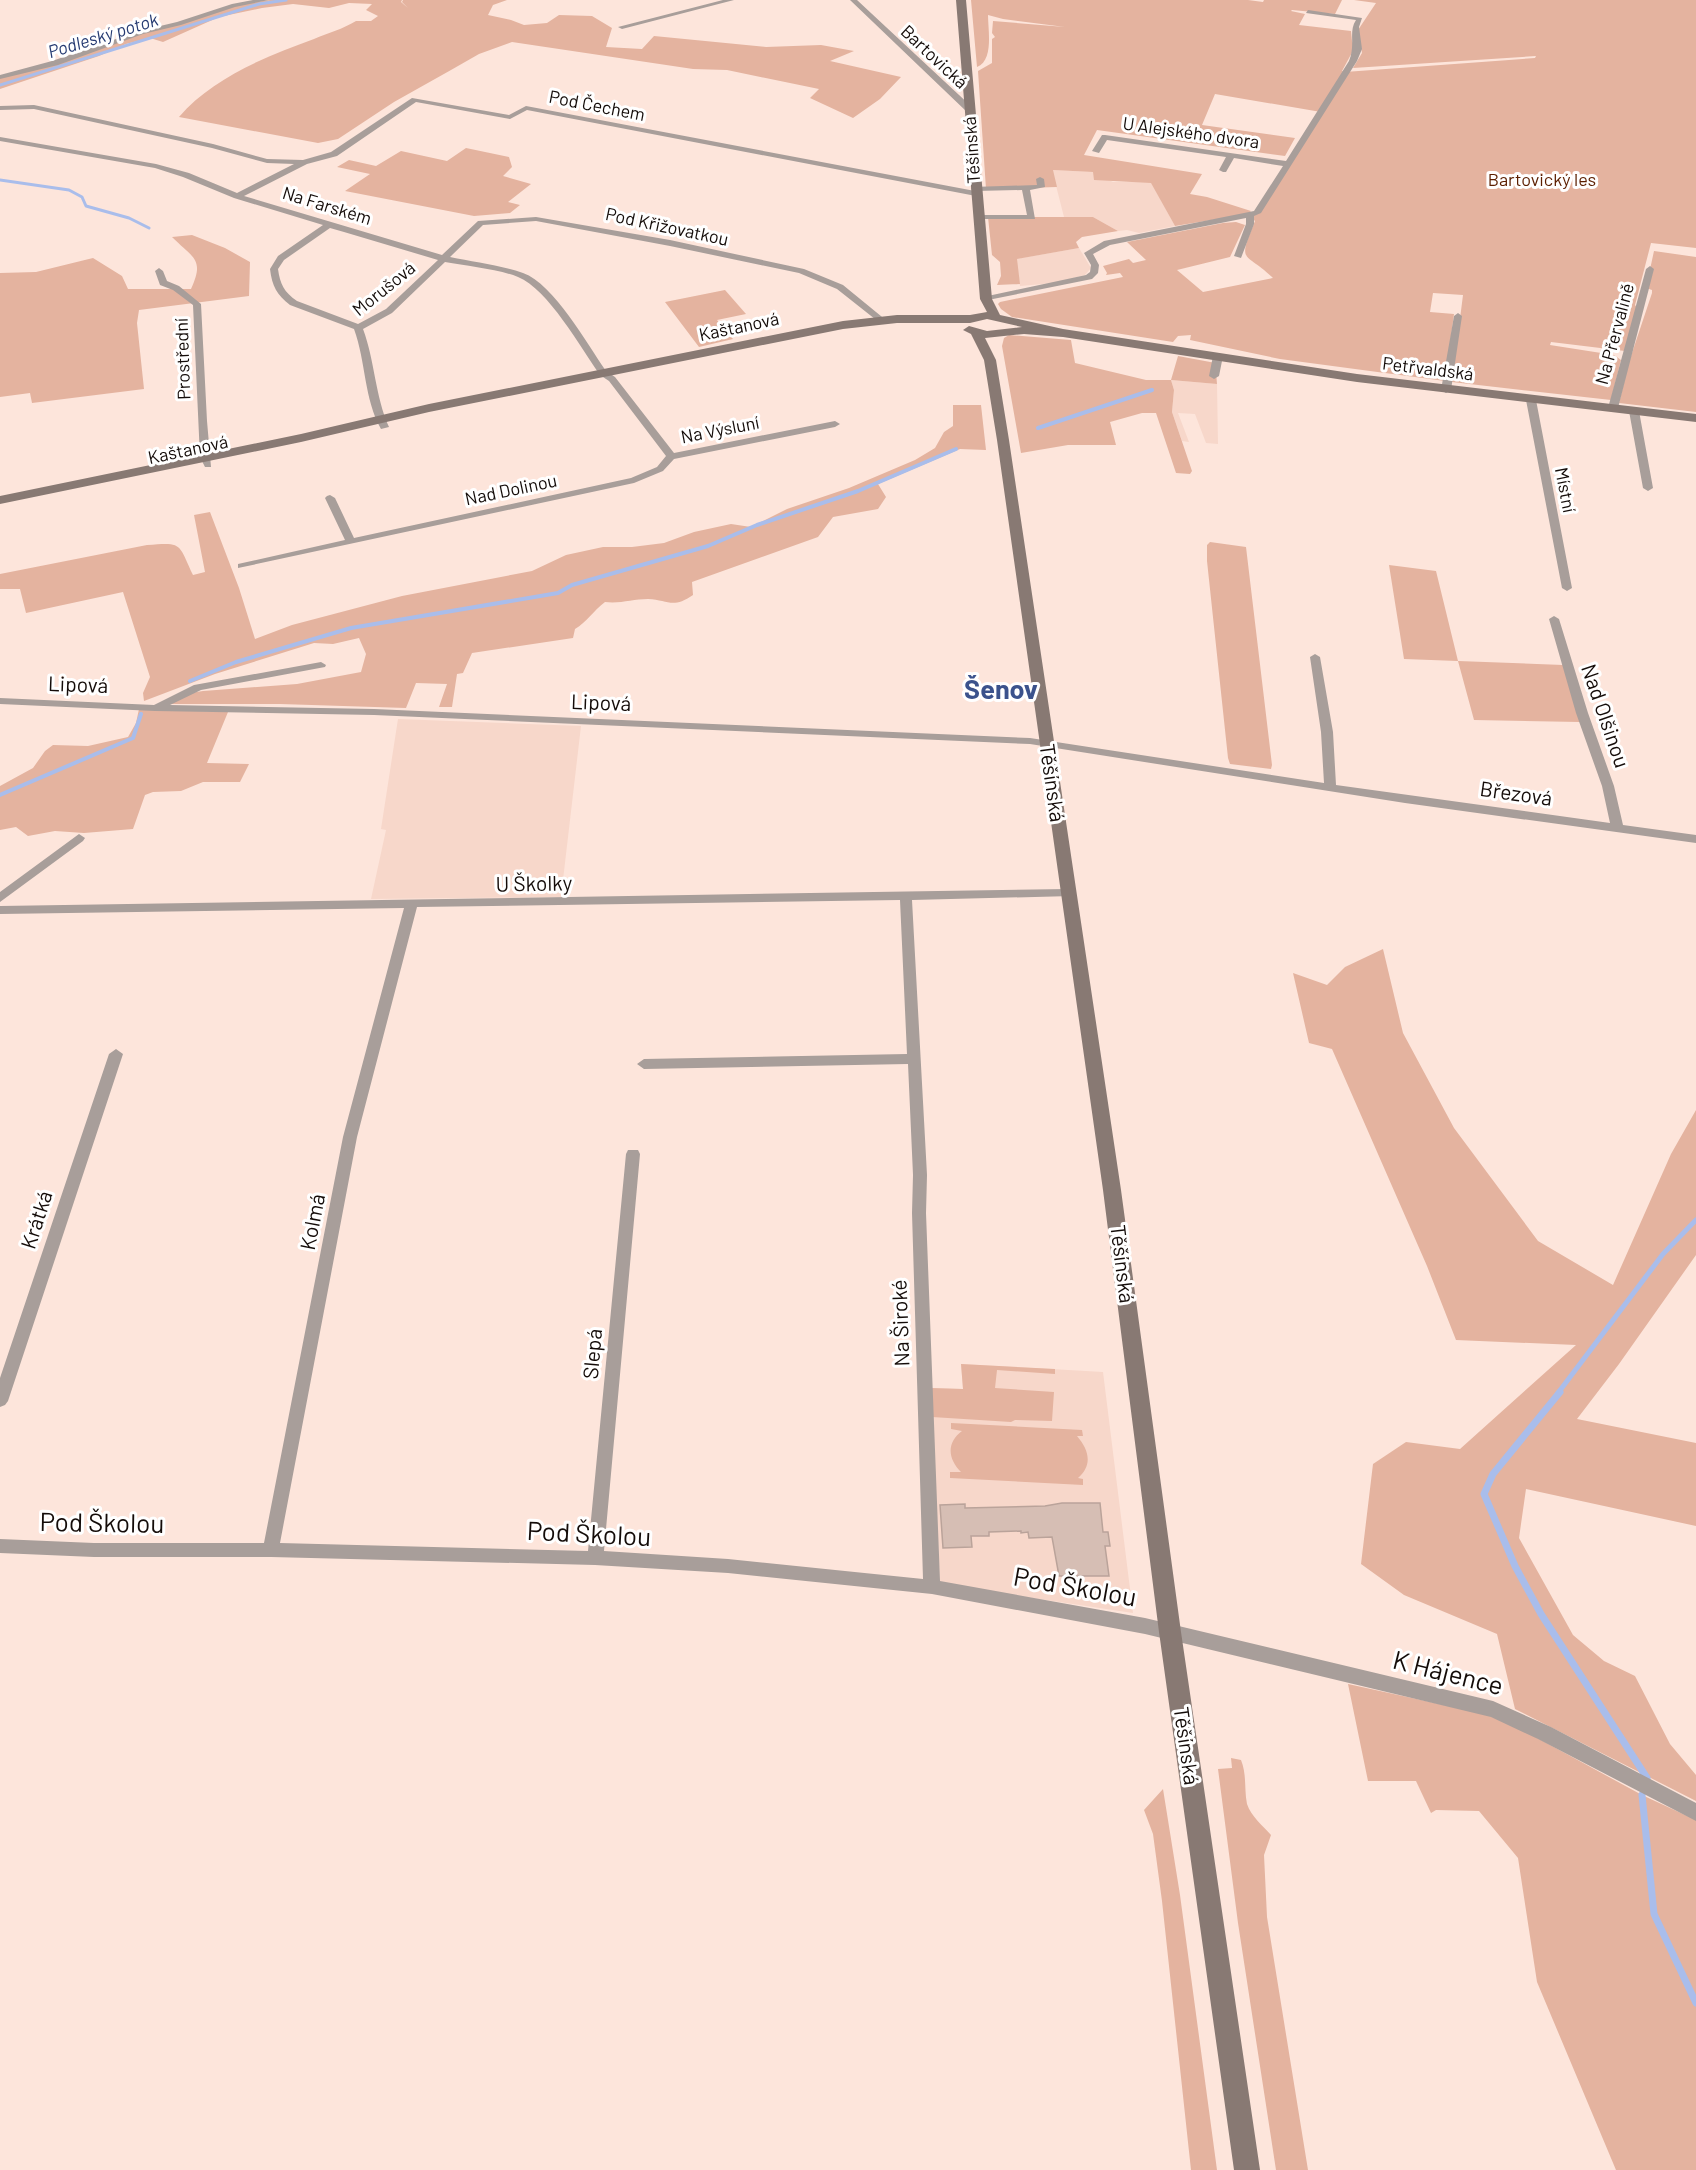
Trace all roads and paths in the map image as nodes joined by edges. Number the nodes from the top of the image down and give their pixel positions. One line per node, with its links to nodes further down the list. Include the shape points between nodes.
1 (266, 0): 7 (street, via 141,32 55,63)
2 (731, 0): 6 (street)
3 (853, 0): 9 (street, Bartovická)
4 (961, 0): 9 (main road, Těšínská)
5 (1308, 12): 18 (street, via 1360,19 1355,27 1358,49)
6 (622, 27)
7 (0, 77)
8 (0, 108): 17 (street, via 34,107 267,161)
9 (970, 110): 22 (main road, Těšínská)
10 (0, 139): 23 (street, Na Farském, via 156,166)
11 (1148, 144): 12 (street, U Alejského dvora); 13 (street, U Alejského dvora, via 1105,137); 14 (street)
12 (1189, 150): 15 (street, U Alejského dvora); 16 (street)
13 (1096, 152)
14 (1142, 154)
15 (1231, 156): 18 (street, U Alejského dvora); 19 (street)
16 (1184, 159)
17 (304, 162): 22 (street, Pod Čechem, via 334,154 415,100 510,117 526,108); 23 (street, Pod Čechem)
18 (1288, 164): 24 (street, via 1262,207)
19 (1223, 170)
20 (1040, 179): 21 (street, via 1041,187)
21 (1025, 188): 22 (street, Pod Čechem); 25 (street, via 1032,217)
22 (976, 191): 25 (main road, Těšínská)
23 (237, 196): 26 (street, Na Farském)
24 (1250, 216): 27 (street); 31 (street, via 1107,243 1088,253 1095,265 1089,277)
25 (978, 217): 31 (main road, Těšínská)
26 (330, 224): 28 (street, Na Farském); 36 (street, via 281,258 274,269 277,287 292,302)
27 (1238, 256)
28 (445, 259): 33 (street, Pod Křižovatkou, via 481,223 536,219 801,271 840,288); 36 (street, Morušová, via 389,311); 39 (street, Na Farském, via 531,281)
29 (1650, 269): 43 (street, Na Přervalině)
30 (159, 271): 49 (street, Prostřední, via 163,282 197,304)
31 (986, 299): 34 (main road); 35 (main road, Těšínská)
32 (1458, 316): 41 (street)
33 (883, 321): 34 (main road, Kaštanová, via 930,319); 39 (main road, Kaštanová, via 815,330)
34 (973, 324): 35 (main road); 35 (main road); 38 (main road, Těšínská)
35 (1000, 326): 37 (main road, Petřvaldská); 38 (main road, Těšínská)
36 (358, 328): 46 (street, Morušová, via 366,347)
37 (1218, 356): 40 (street); 41 (main road, Petřvaldská)
38 (990, 360): 62 (main road, Těšínská)
39 (608, 376): 46 (main road, Kaštanová, via 429,408); 48 (street, Na Výsluní)
40 (1214, 376)
41 (1446, 390): 42 (main road, Petřvaldská)
42 (1531, 400): 43 (main road, Petřvaldská); 56 (street, Místní)
43 (1613, 408): 44 (main road, Petřvaldská)
44 (1634, 411): 45 (main road, Petřvaldská); 50 (street)
45 (1696, 418)
46 (382, 424): 49 (main road, Kaštanová)
47 (835, 424): 48 (street, Na Výsluní)
48 (671, 456): 54 (street, Nad Dolinou, via 660,469 634,480)
49 (206, 461): 52 (main road, Kaštanová); 53 (main road, Kaštanová)
50 (1648, 488)
51 (330, 498): 54 (street)
52 (0, 500)
53 (0, 508)
54 (351, 542): 55 (street, Nad Dolinou)
55 (242, 566)
56 (1567, 588)
57 (1554, 619): 64 (street, Nad Olšinou, via 1608,786)
58 (1315, 657): 63 (street, via 1327,732)
59 (321, 665): 61 (street, Lipová, via 198,687)
60 (0, 701): 61 (street, Lipová)
61 (155, 708): 62 (street, Lipová, via 364,712)
62 (1046, 743): 63 (street, Březová); 67 (main road, Těšínská)
63 (1330, 787): 64 (street, Březová)
64 (1617, 827): 66 (street, Březová)
65 (79, 838): 69 (street)
66 (1696, 839)
67 (1068, 893): 68 (street, U Školky); 81 (main road, Těšínská)
68 (906, 896): 70 (street, U Školky); 73 (street, Na Široké)
69 (0, 898)
70 (411, 905): 71 (street, U Školky); 78 (street, Kolmá, via 350,1137)
71 (0, 910)
72 (116, 1053): 76 (street, Krátká)
73 (914, 1059): 74 (street); 80 (street, Na Široké)
74 (644, 1064)
75 (633, 1154): 79 (street, Slepá)
76 (0, 1401)
77 (0, 1546): 78 (street, Pod Školou)
78 (271, 1550): 79 (street, Pod Školou)
79 (595, 1558): 80 (street, Pod Školou, via 728,1566)
80 (932, 1587): 81 (street, Pod Školou)
81 (1170, 1632): 82 (street, K Hájence, via 1493,1709); 83 (main road, Těšínská)
82 (1696, 1812)
83 (1247, 2170)

